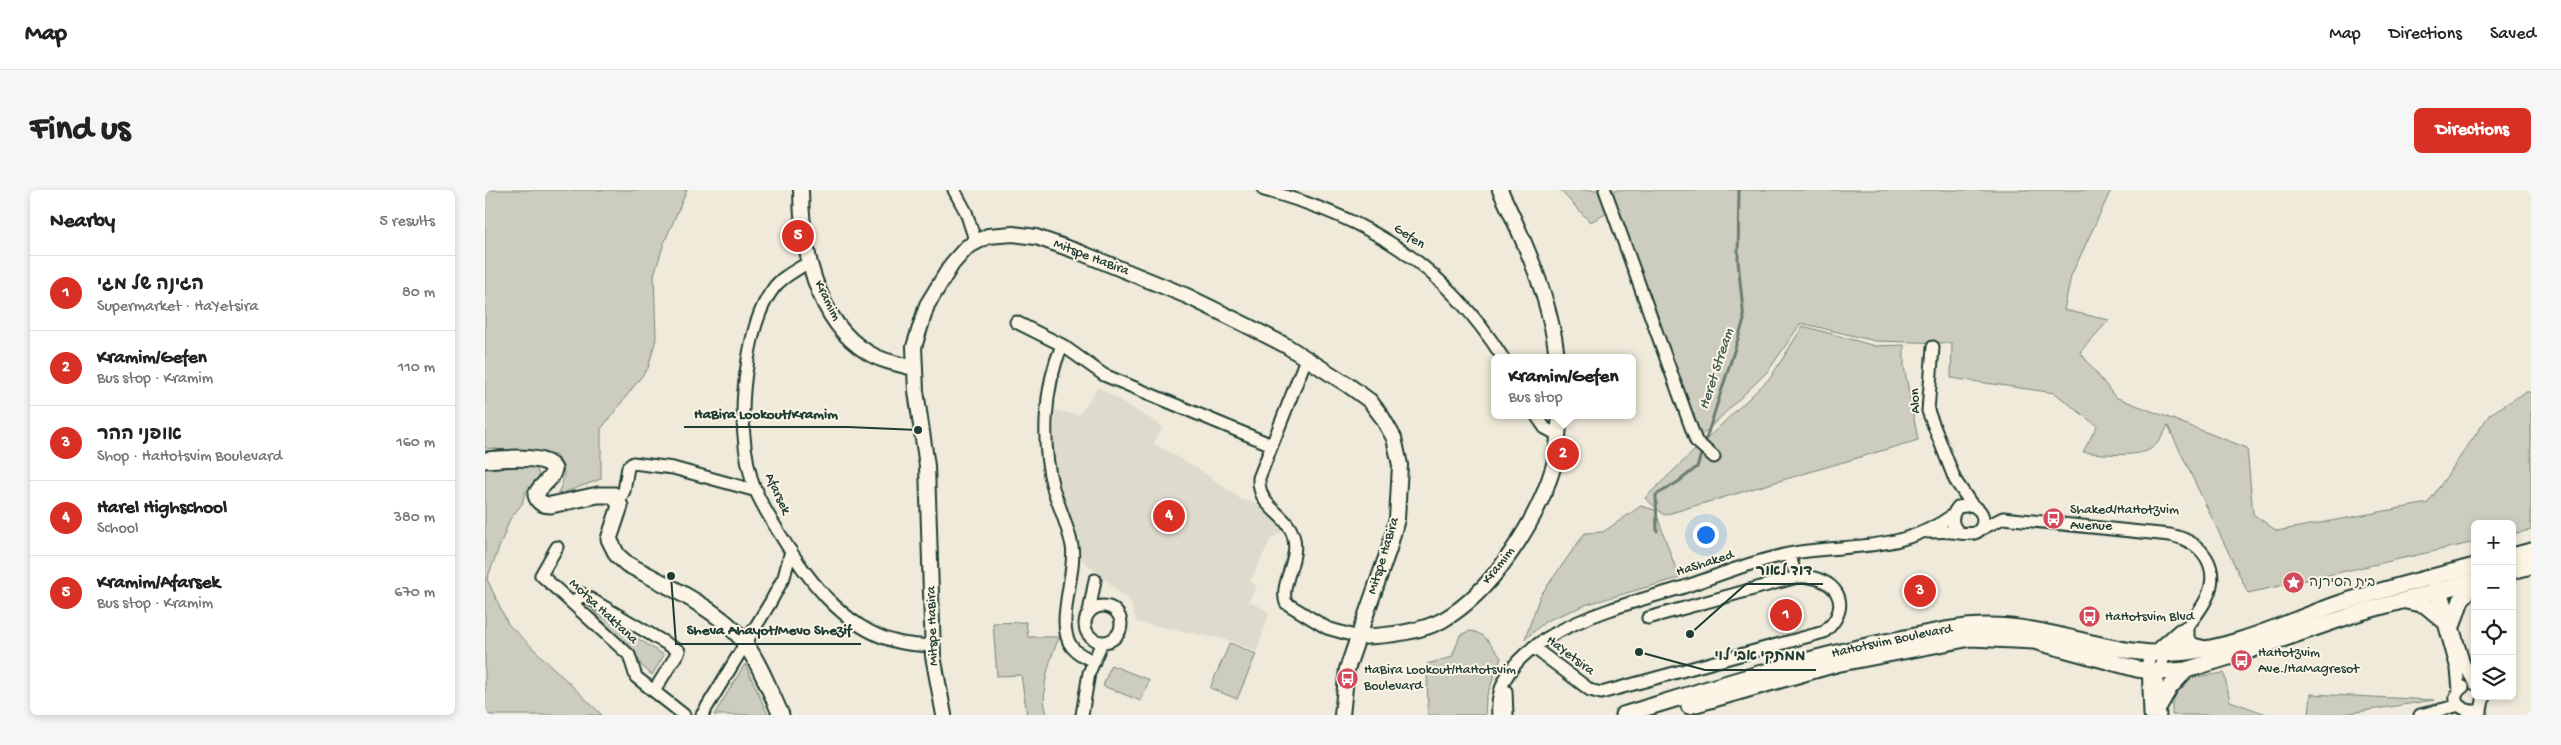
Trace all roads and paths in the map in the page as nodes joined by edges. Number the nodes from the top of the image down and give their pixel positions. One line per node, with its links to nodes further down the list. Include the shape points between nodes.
1 (801, 190): 7 (street, Kramim, via 804,246)
2 (954, 190): 6 (street, via 966,212)
3 (1264, 190): 11 (street, Gefen, via 1319,207 1396,245 1423,264 1469,310)
4 (1500, 190): 12 (street, via 1535,270)
5 (1605, 190): 19 (street, via 1696,441)
6 (976, 243): 13 (street, Mitspe HaBira, via 988,236 1013,234 1035,237 1079,252 1187,296); 14 (street, Mitspe HaBira, via 967,247 952,264 927,305 914,347)
7 (809, 262): 14 (street, Kramim, via 832,316 848,337 882,360); 22 (street, Afarsek, via 773,288 758,317 750,346 743,404 747,459)
8 (1016, 322): 9 (street)
9 (1062, 345): 18 (street, via 1104,375); 57 (street, via 1050,386 1048,462 1072,547 1065,615 1067,634 1070,646)
10 (1933, 347): 21 (street, Alon, via 1929,411)
11 (1500, 354)
12 (1556, 354)
13 (1306, 358): 18 (street); 50 (street, Mitspe HaBira, via 1370,402 1394,438 1400,465 1397,519)
14 (914, 368): 53 (street, Mitspe HaBira, via 927,466)
15 (1539, 419): 17 (street, via 1545,428)
16 (1560, 419): 17 (street, Kramim)
17 (1558, 435): 50 (street, Kramim, via 1554,467 1534,515 1477,594 1442,620 1412,630)
18 (1272, 445): 50 (street, via 1259,478 1258,490 1293,535 1295,547 1286,603 1327,628)
19 (1713, 457)
20 (485, 460): 23 (main road, via 532,459 551,464 553,475 536,495 544,504 609,494)
21 (1955, 480): 24 (street, Alon); 25 (street, Alon, via 1957,498)
22 (757, 492): 23 (street, via 673,468 633,463 627,467 624,491); 31 (street, Afarsek)
23 (619, 501): 52 (main road, via 619,513 609,538 617,555 627,564 717,615)
24 (1974, 506): 25 (street, via 1963,505); 26 (street); 27 (street, via 1982,515)
25 (1953, 513): 28 (street, HaShaked); 29 (street, via 1953,525)
26 (2003, 518): 27 (street); 46 (street, via 2170,535 2190,542 2205,556 2211,574 2207,597)
27 (1979, 530): 29 (street, via 1970,535)
28 (1925, 532): 29 (street, HaShaked); 33 (street, HaShaked, via 1885,544)
29 (1960, 533)
30 (557, 547): 44 (street, Motsa Haktana, via 541,575)
31 (791, 551): 52 (street, via 783,577); 53 (street, Afarsek, via 810,578 851,619 893,641)
32 (2531, 551): 34 (main road)
33 (1789, 555): 38 (street); 54 (street, HaShaked, via 1590,616)
34 (2516, 555)
35 (2531, 566): 37 (main road)
36 (2471, 568): 41 (main road)
37 (2516, 570)
38 (1797, 577): 47 (street, HaYetsira); 54 (street, HaYetsira, via 1811,576 1835,588 1840,601 1837,618 1824,632 1601,693 1590,690)
39 (1095, 580): 45 (street)
40 (2471, 582): 41 (main road)
41 (2438, 586): 43 (main road, HaHotsvim Boulevard); 48 (street); 55 (main road, HaHotsvim Boulevard, via 2341,603)
42 (2471, 587): 48 (main road)
43 (2402, 600): 48 (main road, via 2425,605); 58 (main road, HaHotsvim Boulevard)
44 (573, 604): 65 (street, Motsa Haktana, via 629,655 636,677); 65 (street, via 582,594 679,651)
45 (1089, 612): 51 (street, via 1086,630 1091,637); 51 (street, via 1105,606 1120,616 1119,634)
46 (2195, 615): 49 (street); 56 (street)
47 (1648, 618)
48 (2448, 622): 61 (street); 64 (street)
49 (2187, 629): 55 (main road, via 2186,640); 56 (street)
50 (1358, 637): 62 (street, Mitspe HaBira)
51 (1103, 642): 57 (street)
52 (745, 644): 71 (street); 72 (main road)
53 (932, 646): 73 (street, Mitspe HaBira)
54 (1533, 647): 60 (street, HaYetsira)
55 (2205, 649): 56 (main road, HaHotsvim Boulevard)
56 (2159, 654): 59 (street); 79 (main road, HaHotsvim Boulevard, via 2119,650 2041,630 1973,626 1846,649)
57 (1094, 662): 74 (street, via 1085,688)
58 (2186, 670): 59 (main road, HaHotsvim Boulevard); 68 (main road, via 2170,687)
59 (2153, 671): 68 (street); 80 (main road, HaHotsvim Boulevard, via 2034,641 1971,638 1836,664)
60 (1509, 674): 77 (street, HaYetsira, via 1499,697); 78 (street, via 1505,699)
61 (2471, 677)
62 (1343, 685): 75 (street, Mitspe HaBira); 76 (street)
63 (2471, 686): 64 (street)
64 (2459, 690): 67 (street)
65 (654, 691): 70 (street, Motsa Haktana)
66 (2484, 700): 69 (street)
67 (2456, 706): 69 (street, via 2466,714); 81 (street)
68 (2156, 712)
69 (2479, 714)
70 (683, 715)
71 (702, 715)
72 (781, 715)
73 (944, 715)
74 (1082, 715)
75 (1342, 715)
76 (1351, 715)
77 (1498, 715)
78 (1507, 715)
79 (1623, 715)
80 (1659, 715)
81 (2420, 715)

